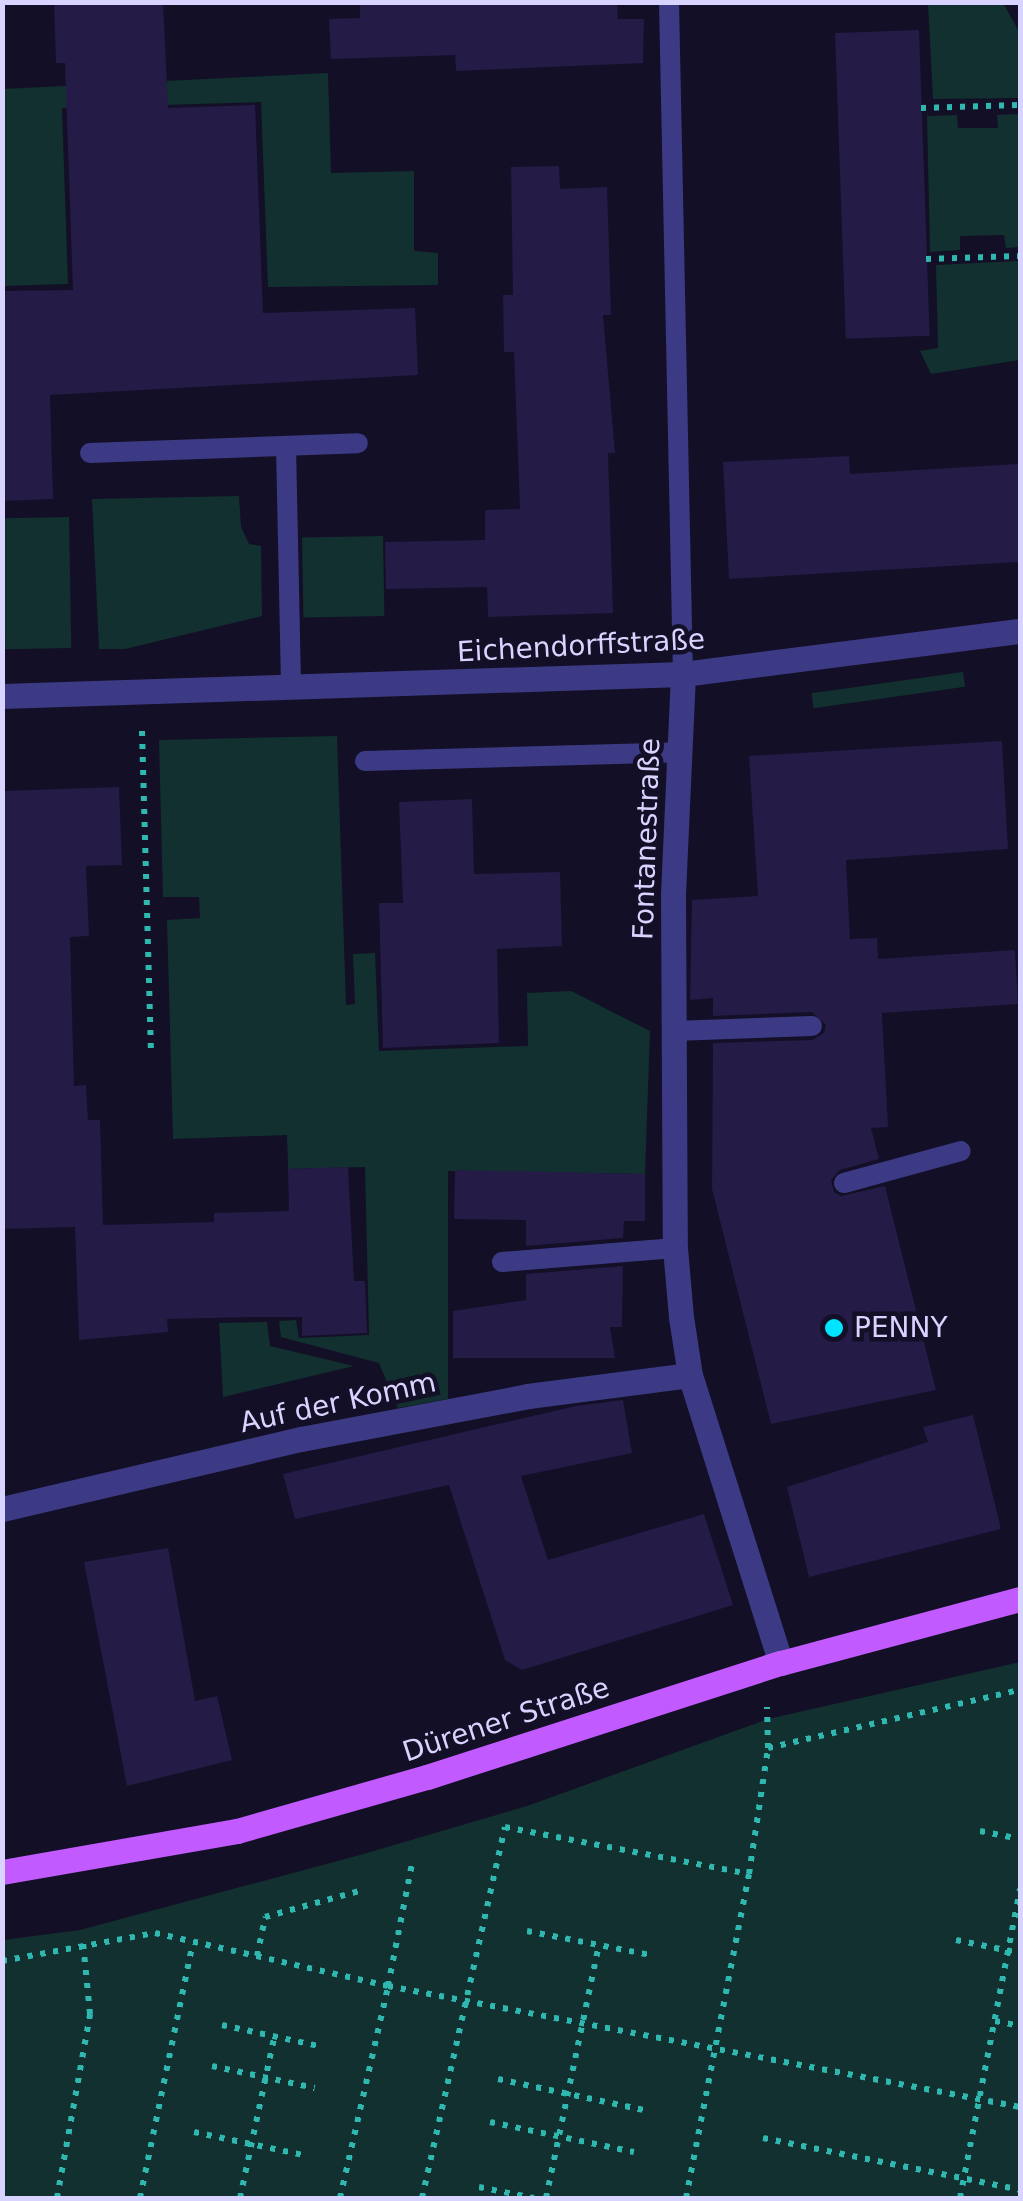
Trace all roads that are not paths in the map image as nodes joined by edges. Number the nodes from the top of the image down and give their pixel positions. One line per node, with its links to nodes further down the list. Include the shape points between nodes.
1 (670, 2): 6 (lane, Fontanestraße)
2 (358, 443): 3 (lane)
3 (286, 446): 4 (lane); 7 (lane)
4 (90, 452)
5 (1020, 631): 6 (street, Eichendorffstraße)
6 (683, 674): 7 (street, Eichendorffstraße); 9 (street, Fontanestraße)
7 (291, 688): 8 (street, Eichendorffstraße)
8 (2, 696)
9 (680, 752): 10 (lane); 12 (street, Fontanestraße)
10 (365, 761)
11 (812, 1026): 12 (lane)
12 (674, 1031): 15 (street, Fontanestraße)
13 (961, 1151): 14 (lane)
14 (844, 1183)
15 (675, 1248): 16 (lane); 17 (street, Fontanestraße)
16 (502, 1262)
17 (690, 1375): 18 (street, Auf der Komm, via 528,1396 320,1435); 20 (street, Fontanestraße)
18 (2, 1508)
19 (1020, 1598): 20 (main road, Dürener Straße)
20 (772, 1666): 21 (main road, Dürener Straße, via 237,1831)
21 (2, 1872)

